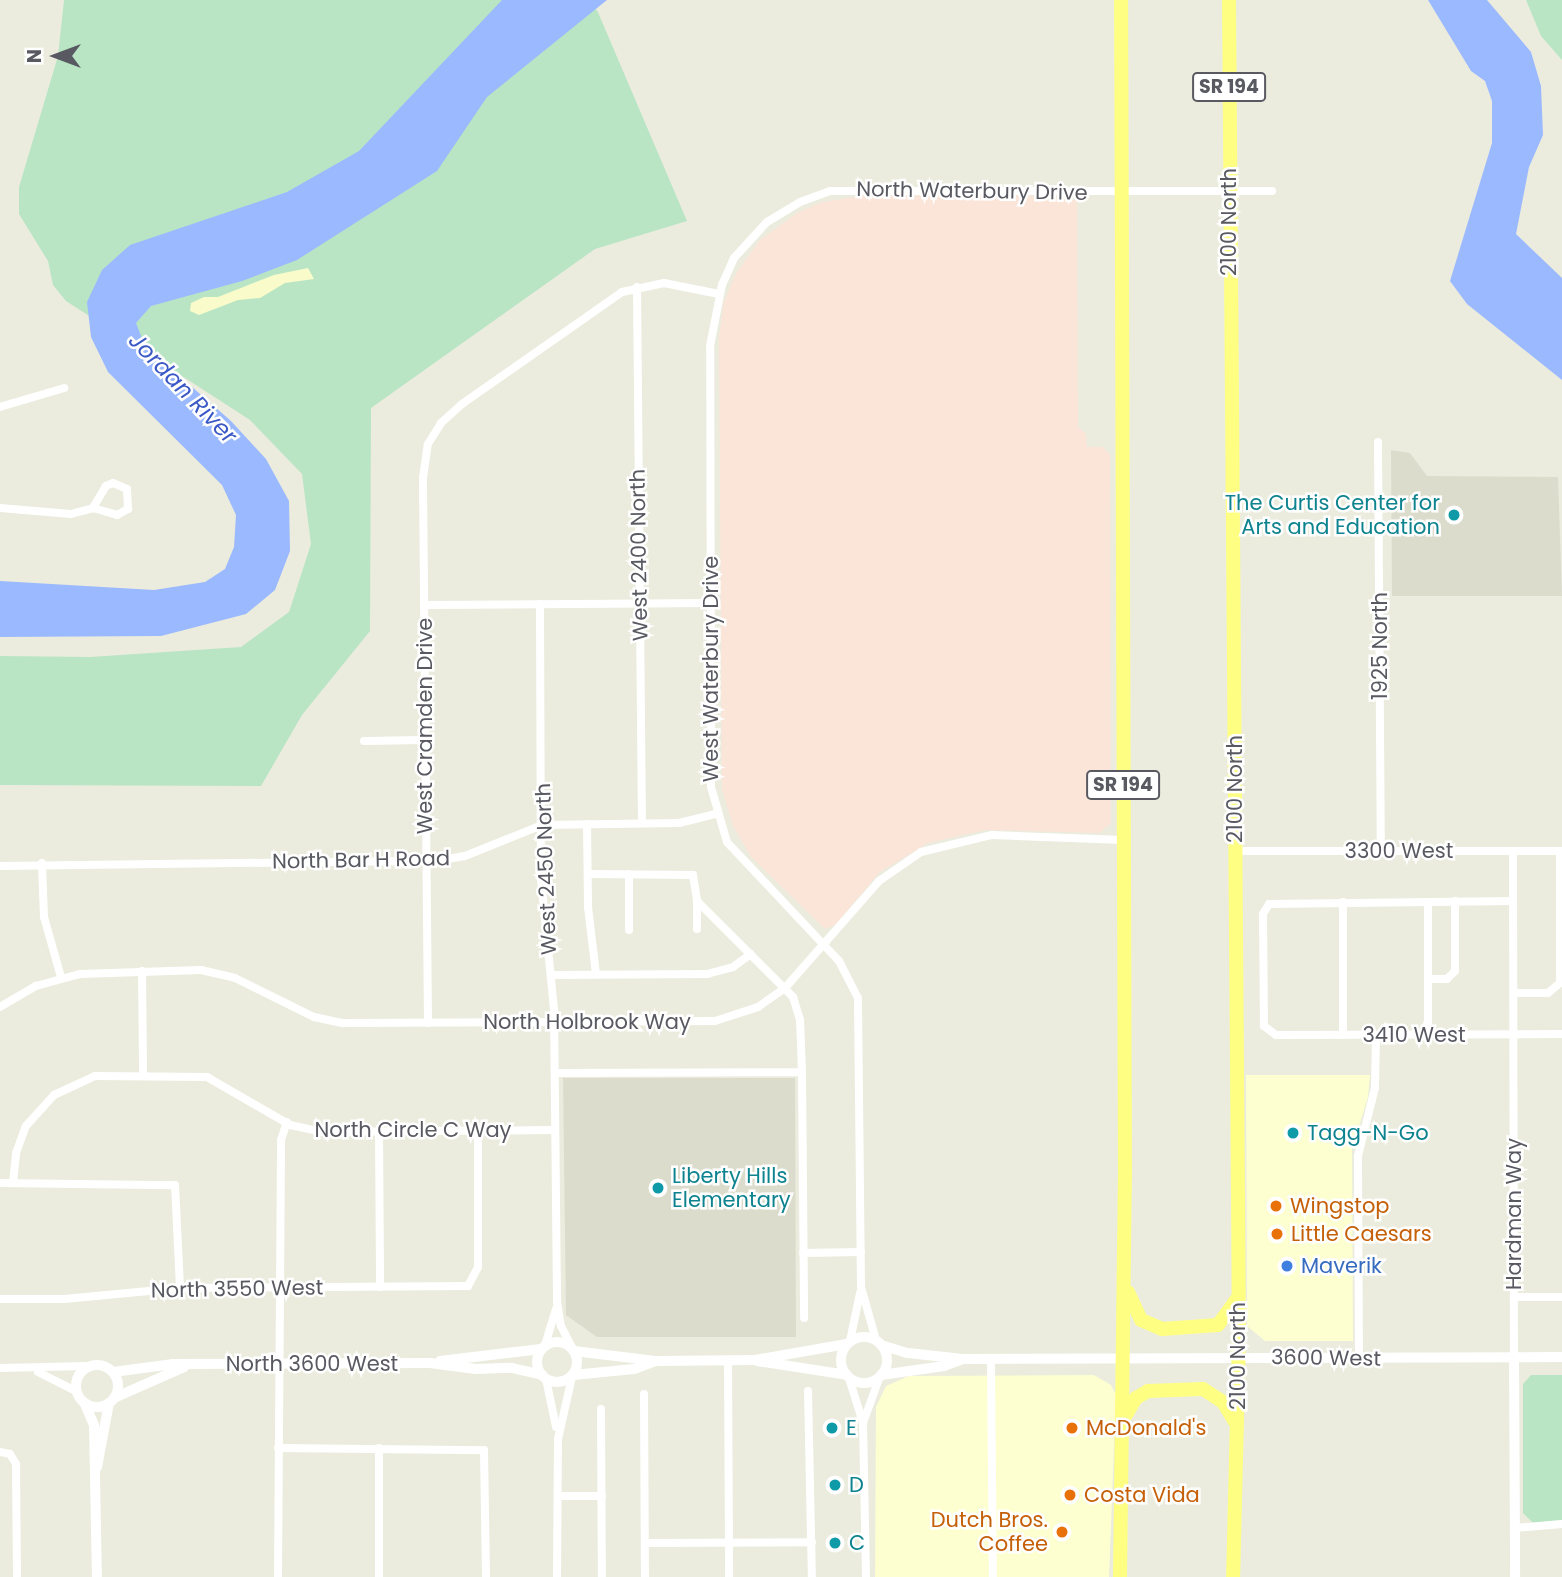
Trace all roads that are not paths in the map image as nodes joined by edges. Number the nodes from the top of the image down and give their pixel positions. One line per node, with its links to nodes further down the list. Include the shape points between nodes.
1 (1121, 0): 21 (highway, SR 194)
2 (1229, 0): 22 (highway, 2100 North / SR 194)
3 (1272, 191): 5 (street, North Waterbury Drive, via 830,191 789,208 758,231 734,258)
4 (637, 287): 5 (street, via 664,283); 11 (street, West 2400 North); 14 (street, West Cramden Drive, via 610,298 462,404 435,431 423,478)
5 (719, 294): 12 (street, West Waterbury Drive, via 710,346)
6 (64, 388): 7 (street)
7 (0, 407)
8 (1378, 442): 23 (street, 1925 North)
9 (0, 508): 10 (street, via 71,514)
10 (93, 508): 10 (street, via 117,515 128,509 127,489 113,483 106,486)
11 (640, 603): 12 (street); 13 (street); 18 (street, West 2400 North)
12 (710, 603): 17 (street, West Waterbury Drive, via 708,738)
13 (540, 604): 14 (street); 20 (street, West 2450 North)
14 (424, 605): 15 (street, West Cramden Drive)
15 (425, 740): 16 (street); 26 (street, West Cramden Drive)
16 (364, 741)
17 (715, 814): 18 (street, North Bar H Road, via 679,823); 38 (street, West Waterbury Drive, via 742,864)
18 (642, 823): 19 (street, North Bar H Road)
19 (587, 824): 20 (street, North Bar H Road); 29 (street)
20 (542, 825): 26 (street, North Bar H Road, via 465,856); 42 (street, West 2450 North, via 543,904)
21 (1123, 840): 38 (street, North Holbrook Way, via 992,835 932,847 879,881); 66 (highway, SR 194)
22 (1236, 851): 23 (street, 3300 West); 71 (highway, 2100 North / SR 194)
23 (1381, 851): 24 (street, 3300 West)
24 (1513, 851): 25 (street, 3300 West); 33 (street, Hardman Way)
25 (1561, 851): 46 (street, via 1558,987 1548,993)
26 (426, 861): 27 (street, North Bar H Road); 49 (street, West Cramden Drive)
27 (42, 863): 28 (street, North Bar H Road); 43 (street, via 43,908)
28 (0, 866)
29 (588, 874): 30 (street); 41 (street)
30 (629, 874): 31 (street, via 695,876); 37 (street)
31 (697, 901): 36 (street); 39 (street)
32 (1455, 901): 33 (street); 35 (street); 44 (street, via 1455,971 1447,979)
33 (1513, 901): 46 (street, Hardman Way)
34 (1343, 902): 35 (street); 51 (street); 51 (street, 3410 West, via 1276,902 1266,907 1264,1023 1268,1032)
35 (1428, 902): 44 (street)
36 (697, 929)
37 (629, 930)
38 (824, 947): 45 (street, North Holbrook Way); 64 (street, West Waterbury Drive, via 850,978 861,1022)
39 (751, 954): 41 (street, via 733,967 707,974); 45 (street)
40 (142, 971): 43 (street, North Holbrook Way); 49 (street, North Holbrook Way, via 219,973 253,985 300,1012 331,1021); 57 (street)
41 (596, 974): 42 (street)
42 (551, 975): 48 (street, West 2450 North)
43 (61, 977): 47 (street, North Holbrook Way)
44 (1428, 979): 53 (street)
45 (785, 988): 48 (street, North Holbrook Way, via 758,1007 715,1021); 55 (street, via 797,1006)
46 (1514, 993): 54 (street, Hardman Way)
47 (0, 1007)
48 (554, 1022): 49 (street, North Holbrook Way); 56 (street, West 2450 North)
49 (428, 1023)
50 (1562, 1034): 54 (street, 3410 West)
51 (1343, 1035): 52 (street, 3410 West)
52 (1376, 1035): 53 (street, 3410 West); 87 (street, via 1375,1088 1359,1146)
53 (1429, 1035): 54 (street, 3410 West)
54 (1514, 1035): 72 (street, Hardman Way)
55 (802, 1072): 56 (street); 65 (street)
56 (555, 1073): 60 (street, West 2450 North)
57 (143, 1074): 58 (street, North Circle C Way, via 207,1077); 63 (street, North Circle C Way, via 95,1076 54,1095 19,1139)
58 (287, 1122): 61 (street, North Circle C Way, via 322,1132); 70 (street, via 281,1140)
59 (478, 1130): 60 (street, North Circle C Way); 61 (street, North Circle C Way); 67 (street, North 3550 West, via 478,1267 474,1282 460,1287)
60 (555, 1130): 75 (street, West 2450 North)
61 (379, 1132): 67 (street)
62 (0, 1183): 63 (street)
63 (13, 1183): 69 (street, via 175,1185)
64 (861, 1252): 65 (street); 68 (street, West Waterbury Drive)
65 (803, 1253): 76 (street)
66 (1125, 1280): 71 (highway, via 1141,1320 1162,1329 1218,1325 1228,1318); 82 (highway, SR 194)
67 (380, 1287): 70 (street, North 3550 West)
68 (861, 1287): 77 (street, West Waterbury Drive); 78 (street, West Waterbury Drive)
69 (180, 1288): 70 (street, North 3550 West); 74 (street, North 3550 West, via 64,1299)
70 (282, 1288): 92 (street)
71 (1238, 1294): 81 (highway, 2100 North / SR 194)
72 (1514, 1297): 73 (street); 83 (street, Hardman Way)
73 (1562, 1297)
74 (0, 1299)
75 (557, 1302): 79 (street, West 2450 North); 80 (street, West 2450 North, via 561,1326)
76 (804, 1318)
77 (879, 1342): 78 (street, via 863,1337); 85 (street, via 908,1353); 99 (street, via 887,1357)
78 (848, 1343): 89 (street); 101 (street, via 841,1359)
79 (543, 1347): 80 (street, via 561,1341); 91 (street, North 3600 West); 100 (street, via 537,1359)
80 (573, 1348): 90 (street); 98 (street, via 578,1361)
81 (1238, 1356): 82 (street, 3600 West); 87 (street, 3600 West); 110 (highway, 2100 North / SR 194)
82 (1125, 1357): 86 (street, 3600 West); 108 (highway, SR 194)
83 (1514, 1357): 84 (street, 3600 West); 87 (street, 3600 West); 119 (street, Hardman Way)
84 (1562, 1357)
85 (963, 1359): 86 (street, 3600 West); 99 (street)
86 (991, 1359): 134 (street)
87 (1359, 1359)
88 (728, 1360): 89 (street); 90 (street); 120 (street)
89 (755, 1360): 101 (street)
90 (657, 1361): 98 (street, via 634,1369)
91 (430, 1363): 92 (street, North 3600 West); 100 (street, North 3600 West, via 513,1368)
92 (282, 1364): 93 (street, North 3600 West); 112 (street)
93 (194, 1365): 97 (street, North 3600 West); 105 (street, North 3600 West)
94 (87, 1366): 96 (street); 97 (street, via 104,1365); 102 (street, via 77,1377)
95 (0, 1368): 96 (street)
96 (24, 1370): 102 (street, via 47,1375)
97 (113, 1372): 105 (street, via 118,1385)
98 (572, 1376): 100 (street, via 556,1382); 111 (street)
99 (881, 1376): 101 (street, via 861,1383); 109 (street)
100 (544, 1377): 111 (street)
101 (848, 1377): 109 (street)
102 (76, 1391): 106 (street)
103 (808, 1391): 121 (street)
104 (644, 1394): 122 (street)
105 (112, 1401): 106 (street, via 99,1407); 115 (street)
106 (85, 1404): 115 (street, via 93,1419)
107 (601, 1409): 117 (street)
108 (1125, 1418): 110 (highway, via 1132,1402 1148,1391 1203,1389 1223,1402); 135 (highway, SR 194)
109 (863, 1423): 133 (street)
110 (1237, 1430): 136 (highway, 2100 North / SR 194)
111 (558, 1439): 116 (street)
112 (278, 1448): 113 (street); 125 (street)
113 (379, 1448): 126 (street); 127 (street, via 484,1450)
114 (0, 1451): 123 (street, via 13,1457)
115 (97, 1469): 124 (street)
116 (558, 1496): 117 (street); 128 (street)
117 (602, 1496): 129 (street)
118 (1562, 1524): 119 (street)
119 (1515, 1528): 137 (street, Hardman Way)
120 (729, 1542): 121 (street); 122 (street); 131 (street)
121 (812, 1542): 132 (street)
122 (645, 1543): 130 (street)
123 (17, 1577)
124 (97, 1577)
125 (278, 1577)
126 (379, 1577)
127 (486, 1577)
128 (558, 1577)
129 (602, 1577)
130 (645, 1577)
131 (729, 1577)
132 (812, 1577)
133 (866, 1577)
134 (993, 1577)
135 (1120, 1577)
136 (1233, 1577)
137 (1515, 1577)

